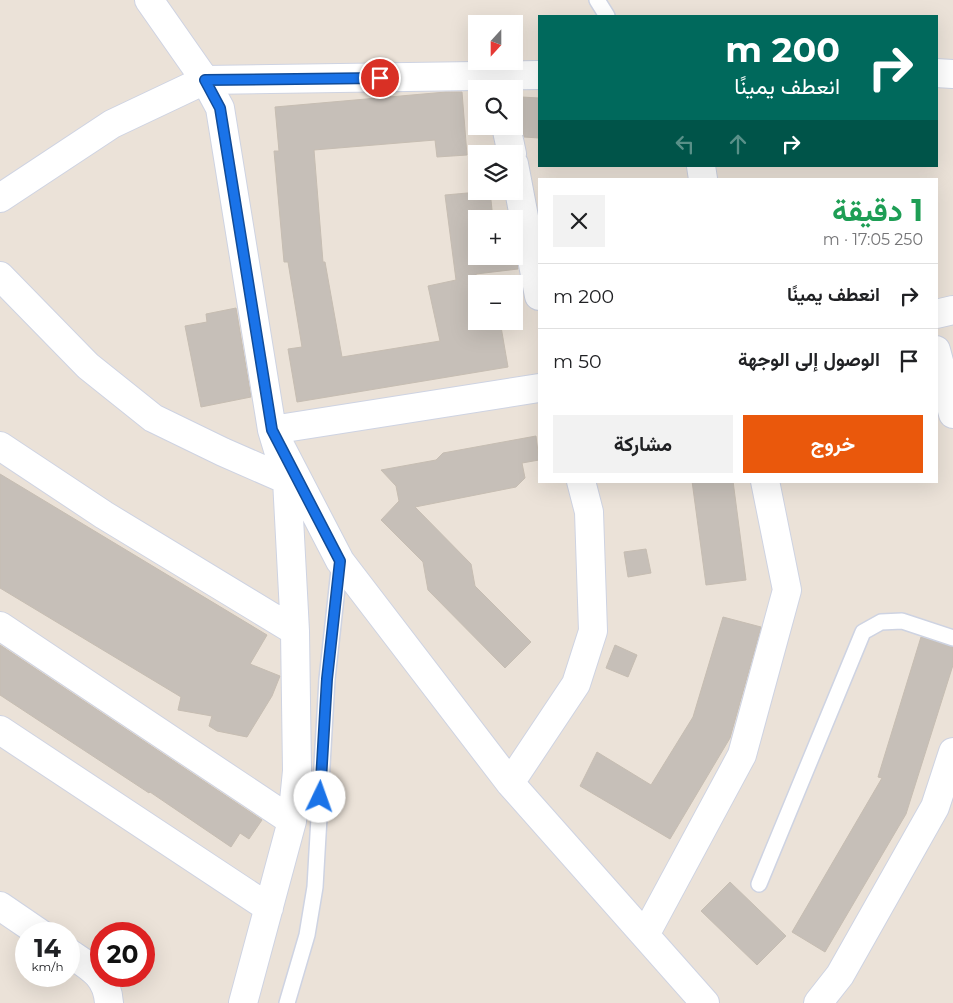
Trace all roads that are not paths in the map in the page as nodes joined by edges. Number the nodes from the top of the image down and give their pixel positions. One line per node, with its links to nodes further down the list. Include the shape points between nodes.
1 (149, 0): 7 (street)
2 (597, 0): 3 (lane)
3 (606, 15)
4 (938, 73): 5 (street)
5 (953, 74)
6 (538, 75): 8 (street)
7 (205, 80): 9 (street); 10 (street, via 112,124); 19 (street, via 220,108)
8 (510, 80)
9 (468, 82)
10 (0, 198)
11 (521, 200): 13 (street)
12 (0, 276): 21 (street, via 88,366 153,418)
13 (538, 291)
14 (953, 310): 15 (street)
15 (938, 314)
16 (938, 358): 18 (street)
17 (538, 388): 19 (street)
18 (953, 414)
19 (272, 430): 21 (street); 24 (street)
20 (0, 446): 26 (street, via 104,515)
21 (287, 480): 26 (street)
22 (582, 483): 30 (street, via 589,512 593,631 576,684)
23 (765, 483): 36 (street, via 787,590 742,755)
24 (340, 561): 30 (street); 40 (lane, via 327,679 315,888 307,935)
25 (0, 626): 31 (street)
26 (295, 631): 31 (street, via 297,771)
27 (953, 638): 32 (lane, via 902,621 881,622 863,632)
28 (0, 730): 34 (street)
29 (953, 752): 42 (street, via 935,807 840,975)
30 (510, 783): 36 (street)
31 (292, 821): 34 (street)
32 (759, 884)
33 (0, 906): 35 (street)
34 (269, 908): 39 (street)
35 (23, 922)
36 (645, 935): 41 (street)
37 (80, 961): 38 (street, via 96,972 108,989)
38 (109, 1003)
39 (243, 1003)
40 (287, 1003)
41 (705, 1003)
42 (818, 1003)

